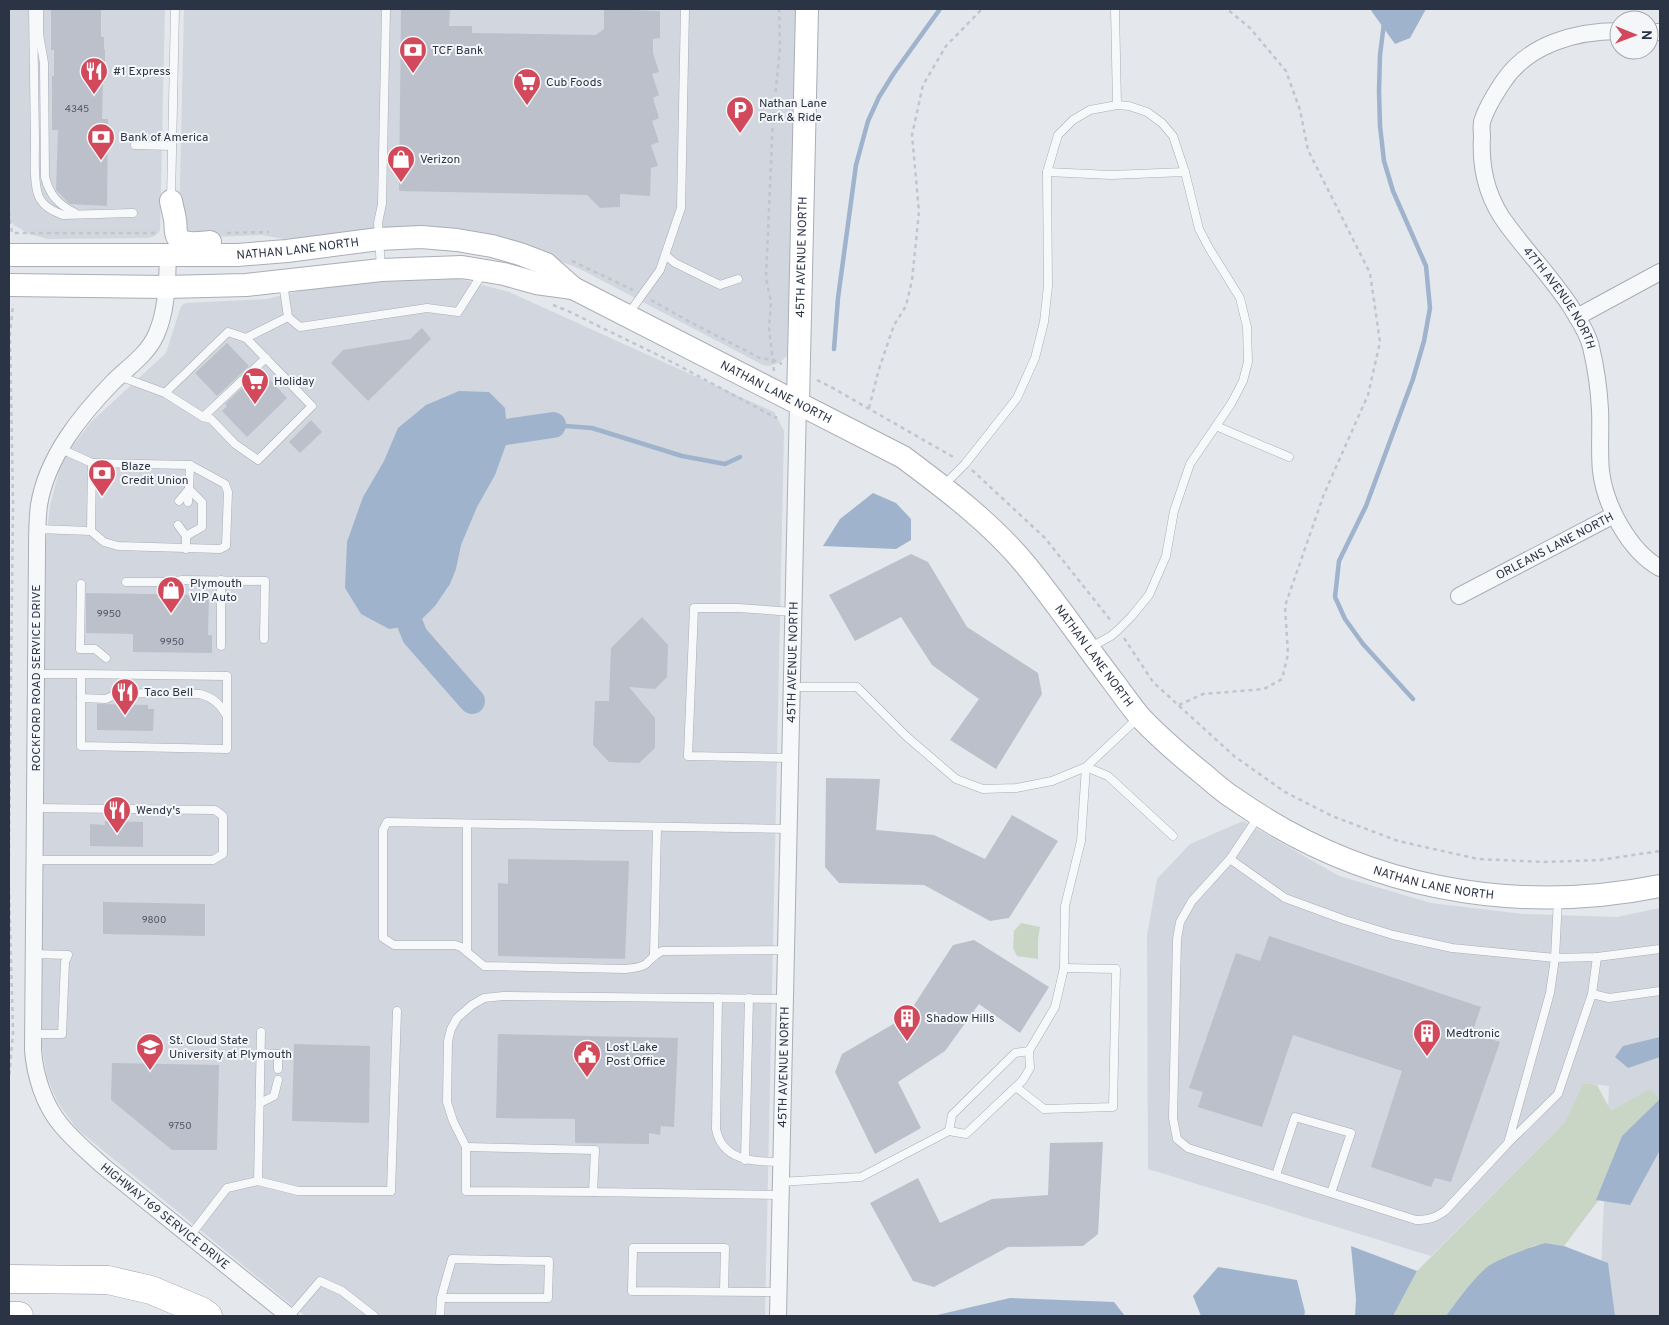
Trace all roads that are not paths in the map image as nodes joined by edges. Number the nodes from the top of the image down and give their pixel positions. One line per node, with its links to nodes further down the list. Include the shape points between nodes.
1 (33, 9): 16 (lane, via 37,190 43,202 54,212)
2 (39, 9): 16 (lane, via 44,63 45,177 48,189 56,199)
3 (175, 9): 11 (lane)
4 (386, 9): 17 (lane)
5 (685, 9): 22 (lane, via 681,208)
6 (807, 9): 38 (street, 45TH AVENUE NORTH)
7 (1115, 9): 9 (lane)
8 (1609, 31): 33 (street, 47TH AVENUE NORTH, via 1574,35 1527,57 1508,74 1494,95 1482,123 1484,177 1494,202 1506,224 1554,282)
9 (1117, 105): 12 (lane, via 1090,110 1072,120 1058,135); 13 (lane, via 1147,112 1162,123 1173,136)
10 (135, 145): 11 (lane)
11 (172, 146): 14 (lane)
12 (1047, 172): 13 (lane, via 1111,175); 45 (lane, via 1048,286 1044,322 1034,358 1017,398 965,464)
13 (1184, 172): 40 (lane, via 1199,229 1240,298 1247,327 1248,362 1243,380)
14 (170, 201): 18 (street, via 176,220 176,234 183,242); 20 (street, via 163,233 153,248)
15 (133, 213): 16 (lane)
16 (76, 214)
17 (379, 239): 18 (street, NATHAN LANE NORTH); 23 (lane); 29 (street, NATHAN LANE NORTH, via 457,240 492,246 546,264)
18 (274, 242): 21 (street, NATHAN LANE NORTH, via 237,255)
19 (9, 255): 20 (street, NATHAN LANE NORTH)
20 (140, 256): 21 (street, NATHAN LANE NORTH)
21 (168, 256): 28 (street, ROCKFORD ROAD SERVICE DRIVE)
22 (665, 256): 26 (lane, via 720,285); 31 (lane, via 660,270)
23 (381, 270): 24 (street, NATHAN LANE NORTH, via 462,267); 27 (street, NATHAN LANE NORTH)
24 (484, 270): 29 (street, NATHAN LANE NORTH); 32 (lane, via 458,312 427,308 300,327)
25 (1660, 272): 33 (street)
26 (738, 279)
27 (283, 282): 28 (street, NATHAN LANE NORTH); 32 (lane)
28 (166, 287): 30 (street, NATHAN LANE NORTH); 36 (street, ROCKFORD ROAD SERVICE DRIVE, via 162,320 156,336 148,350)
29 (573, 288): 31 (street, NATHAN LANE NORTH)
30 (11, 292)
31 (628, 315): 38 (street, NATHAN LANE NORTH)
32 (288, 317): 34 (lane)
33 (1577, 317): 49 (street, 47TH AVENUE NORTH, via 1590,342 1597,374 1601,471)
34 (246, 338): 35 (lane); 37 (lane, via 228,332)
35 (266, 358): 39 (lane); 39 (lane, via 312,406 258,460 235,444 211,419)
36 (120, 376): 37 (lane); 41 (street, ROCKFORD ROAD SERVICE DRIVE, via 97,398)
37 (165, 393): 39 (lane)
38 (798, 402): 45 (street, NATHAN LANE NORTH, via 903,457); 61 (street, 45TH AVENUE NORTH)
39 (203, 417)
40 (1216, 426): 42 (lane); 64 (lane, via 1190,464 1174,511 1166,556 1149,595 1118,630)
41 (61, 449): 43 (lane); 52 (street, ROCKFORD ROAD SERVICE DRIVE, via 45,484)
42 (1289, 457)
43 (92, 463): 44 (lane); 53 (lane)
44 (190, 465): 46 (lane); 55 (lane, via 225,484 228,492 226,546 220,549)
45 (942, 486): 64 (street, NATHAN LANE NORTH, via 1024,563)
46 (188, 489): 47 (lane); 48 (lane); 54 (lane, via 202,502 202,527)
47 (179, 501)
48 (188, 502)
49 (1614, 515): 56 (street, ORLEANS LANE NORTH, via 1631,542); 60 (street, ORLEANS LANE NORTH)
50 (178, 525): 54 (lane)
51 (187, 525): 54 (lane)
52 (37, 529): 53 (lane); 66 (street, ROCKFORD ROAD SERVICE DRIVE)
53 (91, 531): 55 (lane, via 104,542 118,546)
54 (186, 536): 55 (lane)
55 (186, 549)
56 (1660, 568)
57 (221, 580): 58 (lane); 62 (lane, via 265,581); 63 (lane)
58 (126, 582)
59 (81, 584): 65 (lane, via 80,649 95,649)
60 (1459, 596)
61 (794, 612): 68 (street, 45TH AVENUE NORTH); 72 (lane, via 694,608 688,756)
62 (264, 640)
63 (221, 646)
64 (1088, 649): 71 (street, NATHAN LANE NORTH)
65 (106, 658)
66 (36, 674): 67 (lane); 74 (street, ROCKFORD ROAD SERVICE DRIVE)
67 (81, 674): 69 (lane); 70 (lane, via 227,676)
68 (791, 687): 72 (street, 45TH AVENUE NORTH); 73 (lane, via 857,687 906,736 956,778 983,789 1016,788 1052,781)
69 (81, 698): 70 (lane, via 106,699 118,693 200,694 217,702); 70 (lane, via 81,746 227,749)
70 (227, 716)
71 (1140, 716): 73 (lane); 75 (street, NATHAN LANE NORTH, via 1188,762)
72 (789, 758): 78 (street, 45TH AVENUE NORTH)
73 (1086, 767): 79 (lane, via 1108,776); 91 (lane, via 1081,841 1065,906)
74 (35, 808): 81 (street, ROCKFORD ROAD SERVICE DRIVE); 81 (lane, via 214,810 223,816 223,854 213,860)
75 (1259, 815): 80 (lane); 83 (street, NATHAN LANE NORTH, via 1341,858 1399,878 1454,891)
76 (467, 824): 77 (lane); 86 (lane); 86 (lane, via 387,822 383,830 383,938 394,945 455,945)
77 (657, 827): 78 (lane); 88 (lane)
78 (788, 829): 85 (street, 45TH AVENUE NORTH)
79 (1173, 836)
80 (1230, 859): 90 (lane, via 1285,898 1393,935 1452,948); 112 (lane, via 1192,902 1180,922 1176,939 1173,1118 1177,1139 1188,1148)
81 (35, 860): 87 (street, ROCKFORD ROAD SERVICE DRIVE)
82 (1660, 886): 83 (street, NATHAN LANE NORTH)
83 (1558, 898): 90 (lane)
84 (1660, 949): 89 (lane)
85 (786, 950): 88 (lane, via 662,951); 96 (street, 45TH AVENUE NORTH)
86 (467, 952): 88 (lane, via 484,966 625,969 645,964)
87 (34, 954): 99 (street, ROCKFORD ROAD SERVICE DRIVE); 99 (lane, via 68,955 62,1034)
88 (654, 954)
89 (1597, 957): 90 (lane); 93 (lane)
90 (1555, 958): 108 (lane, via 1550,993)
91 (1064, 968): 100 (lane, via 1055,1008); 104 (lane, via 1116,969 1113,1107 1044,1109)
92 (1660, 991): 93 (lane, via 1609,998)
93 (1592, 994): 108 (lane, via 1558,1094)
94 (718, 998): 95 (lane); 109 (lane, via 503,996 484,998 472,1005 457,1018 448,1042 447,1102); 110 (lane, via 716,1129 725,1147)
95 (749, 998): 96 (lane); 110 (lane)
96 (785, 999): 111 (street, 45TH AVENUE NORTH)
97 (397, 1011): 113 (lane, via 391,1191 298,1190)
98 (261, 1032): 101 (lane)
99 (33, 1034): 106 (street, ROCKFORD ROAD SERVICE DRIVE, via 34,1064)
100 (1029, 1051): 104 (lane, via 1030,1068); 107 (lane, via 1015,1053 952,1116)
101 (260, 1053): 102 (lane, via 278,1054); 105 (lane)
102 (278, 1069)
103 (278, 1080): 105 (lane, via 274,1096)
104 (1016, 1087): 107 (lane, via 966,1134)
105 (260, 1103): 113 (lane)
106 (49, 1108): 117 (street, HIGHWAY 169 SERVICE DRIVE, via 60,1125 103,1166)
107 (949, 1131): 114 (lane, via 861,1177)
108 (1508, 1143): 116 (lane, via 1445,1211 1427,1220 1416,1220)
109 (466, 1147): 115 (lane, via 595,1150); 115 (lane, via 466,1191)
110 (745, 1160): 111 (lane)
111 (781, 1162): 114 (street, 45TH AVENUE NORTH)
112 (1276, 1175): 116 (lane); 116 (lane, via 1295,1117 1351,1133)
113 (258, 1181): 117 (lane, via 226,1188)
114 (780, 1188): 115 (lane); 120 (street, 45TH AVENUE NORTH)
115 (594, 1192)
116 (1331, 1193)
117 (190, 1236): 125 (street, HIGHWAY 169 SERVICE DRIVE)
118 (9, 1279): 124 (highway, via 108,1280 150,1290)
119 (724, 1291): 119 (lane, via 632,1291 633,1248 724,1248); 120 (lane)
120 (778, 1292): 128 (street, 45TH AVENUE NORTH)
121 (441, 1298): 121 (lane, via 548,1298 549,1261 452,1259); 127 (lane)
122 (9, 1316): 123 (highway)
123 (19, 1316)
124 (208, 1316)
125 (289, 1316): 126 (lane, via 320,1280 342,1291)
126 (374, 1316)
127 (440, 1316)
128 (778, 1316)

